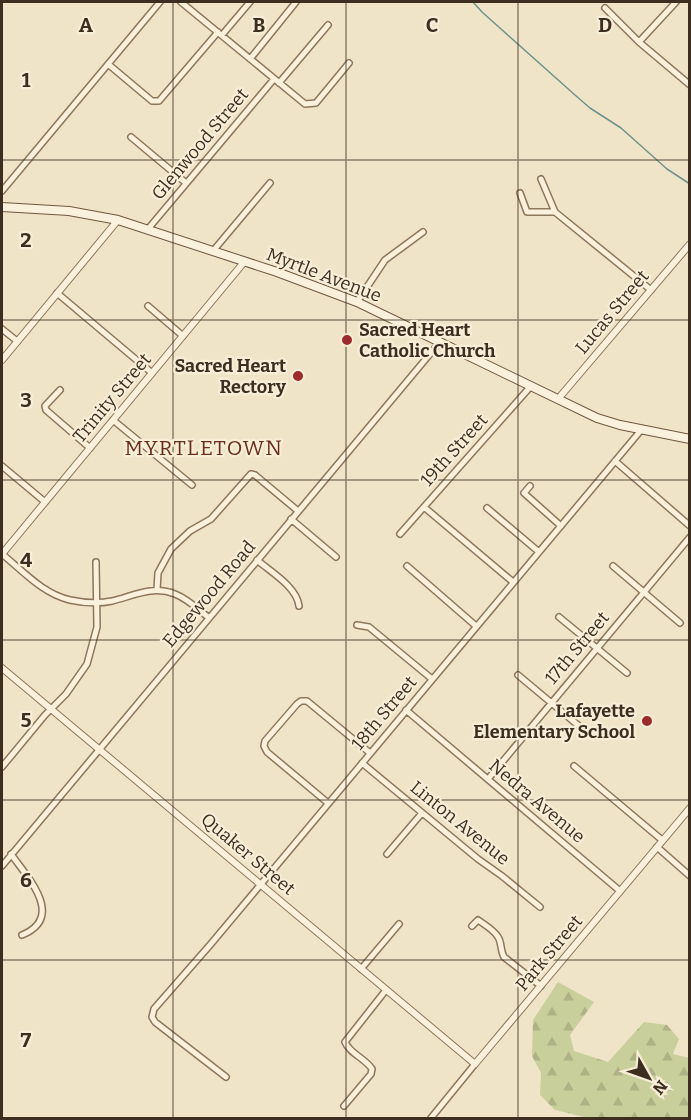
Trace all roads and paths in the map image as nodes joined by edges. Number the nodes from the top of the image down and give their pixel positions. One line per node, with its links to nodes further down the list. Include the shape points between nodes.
1 (160, 2): 12 (street)
2 (181, 2): 8 (street)
3 (250, 2): 8 (street)
4 (297, 2): 10 (street)
5 (676, 2): 9 (street)
6 (605, 8): 9 (street)
7 (328, 25): 13 (street, Glenwood Street)
8 (220, 34): 10 (street); 12 (street, via 159,101 152,101)
9 (639, 42): 14 (street)
10 (250, 59): 13 (street)
11 (349, 63): 13 (street, via 316,103 306,104)
12 (108, 64): 19 (street)
13 (276, 81): 17 (street, Glenwood Street)
14 (690, 85)
15 (131, 137): 17 (street)
16 (541, 179): 22 (street)
17 (186, 183): 24 (street, Glenwood Street)
18 (270, 183): 27 (street)
19 (2, 191)
20 (520, 192): 22 (street, via 526,212)
21 (2, 207): 23 (main road, Myrtle Avenue, via 69,211)
22 (555, 212): 29 (street)
23 (118, 220): 24 (main road, Myrtle Avenue); 30 (street)
24 (148, 229): 27 (main road, Myrtle Avenue)
25 (423, 232): 31 (street, via 385,260)
26 (690, 244): 29 (street, Lucas Street)
27 (213, 251): 28 (main road, Myrtle Avenue)
28 (246, 261): 31 (main road, Myrtle Avenue); 34 (street, Trinity Street)
29 (651, 290): 41 (street, Lucas Street)
30 (57, 293): 35 (street); 38 (street)
31 (357, 302): 36 (main road, Myrtle Avenue)
32 (148, 306): 34 (street)
33 (2, 329): 35 (street)
34 (183, 336): 38 (street, Trinity Street)
35 (17, 341): 37 (street)
36 (440, 342): 39 (main road, Myrtle Avenue); 53 (street, Edgewood Road)
37 (2, 360)
38 (152, 373): 42 (street, Trinity Street)
39 (531, 386): 41 (main road, Myrtle Avenue); 51 (street, 19th Street)
40 (60, 390): 45 (street, via 45,406 46,410)
41 (558, 399): 43 (main road, Myrtle Avenue, via 597,418)
42 (113, 420): 45 (street, Trinity Street); 48 (street)
43 (642, 429): 44 (main road, Myrtle Avenue); 46 (street, 18th Street)
44 (690, 439)
45 (90, 448): 50 (street, Trinity Street)
46 (615, 461): 55 (street, 18th Street); 56 (street)
47 (2, 466): 50 (street)
48 (192, 485)
49 (530, 486): 55 (street, via 524,494)
50 (45, 502): 60 (street, Trinity Street)
51 (424, 507): 57 (street, 19th Street); 66 (street)
52 (487, 508): 59 (street)
53 (298, 511): 54 (street, Edgewood Road); 67 (street, via 252,473 212,519 185,535 171,549 158,573)
54 (291, 519): 61 (street); 62 (street, Edgewood Road)
55 (561, 525): 59 (street, 18th Street)
56 (690, 526)
57 (400, 534)
58 (690, 537): 68 (street, 17th Street)
59 (539, 552): 66 (street, 18th Street)
60 (2, 554): 69 (street, via 54,595)
61 (336, 557)
62 (257, 560): 70 (street, via 293,591); 72 (street, Edgewood Road)
63 (96, 562): 69 (street)
64 (407, 566): 75 (street)
65 (613, 566): 68 (street)
66 (513, 582): 75 (street, 18th Street)
67 (157, 590): 69 (street); 72 (street, via 182,597)
68 (644, 592): 73 (street); 76 (street, 17th Street)
69 (98, 603): 82 (street, via 96,634 87,664)
70 (299, 606)
71 (559, 617): 76 (street)
72 (209, 618): 85 (street, Edgewood Road)
73 (680, 623)
74 (357, 625): 80 (street, via 369,627)
75 (477, 626): 80 (street, 18th Street)
76 (597, 648): 78 (street); 81 (street, 17th Street)
77 (2, 668): 82 (street, Quaker Street)
78 (627, 673)
79 (518, 675): 81 (street)
80 (432, 679): 83 (street, 18th Street)
81 (552, 703): 84 (street); 90 (street, 17th Street)
82 (51, 709): 85 (street, Quaker Street); 89 (street)
83 (406, 710): 86 (street, 18th Street); 90 (street, Nedra Avenue)
84 (585, 731)
85 (99, 749): 96 (street, Edgewood Road); 100 (street, Quaker Street)
86 (370, 753): 87 (street, 18th Street); 91 (street, via 307,701 297,704 265,741 267,752)
87 (362, 763): 91 (street, 18th Street); 93 (street, Linton Avenue)
88 (574, 766): 94 (street)
89 (2, 767)
90 (488, 779): 101 (street, Nedra Avenue)
91 (328, 803): 100 (street, 18th Street)
92 (690, 808): 94 (street, Park Street)
93 (422, 813): 97 (street); 102 (street, Linton Avenue)
94 (662, 840): 95 (street, Park Street)
95 (657, 847): 99 (street); 101 (street, Park Street)
96 (11, 854): 98 (street, Edgewood Road); 105 (street, via 40,896 43,907 36,926)
97 (387, 854)
98 (2, 866)
99 (690, 876)
100 (260, 884): 106 (street, Quaker Street); 110 (street, 18th Street, via 158,1003 152,1017)
101 (620, 891): 107 (street, Park Street)
102 (540, 907)
103 (399, 924): 106 (street)
104 (472, 926): 107 (street, via 478,920 487,927 499,939 504,957)
105 (22, 935)
106 (361, 969): 108 (street, Quaker Street)
107 (541, 986): 109 (street, Park Street)
108 (386, 990): 109 (street, Quaker Street); 111 (street, via 345,1042 372,1069)
109 (475, 1064): 112 (street, Park Street)
110 (226, 1077)
111 (344, 1106)
112 (431, 1119)

